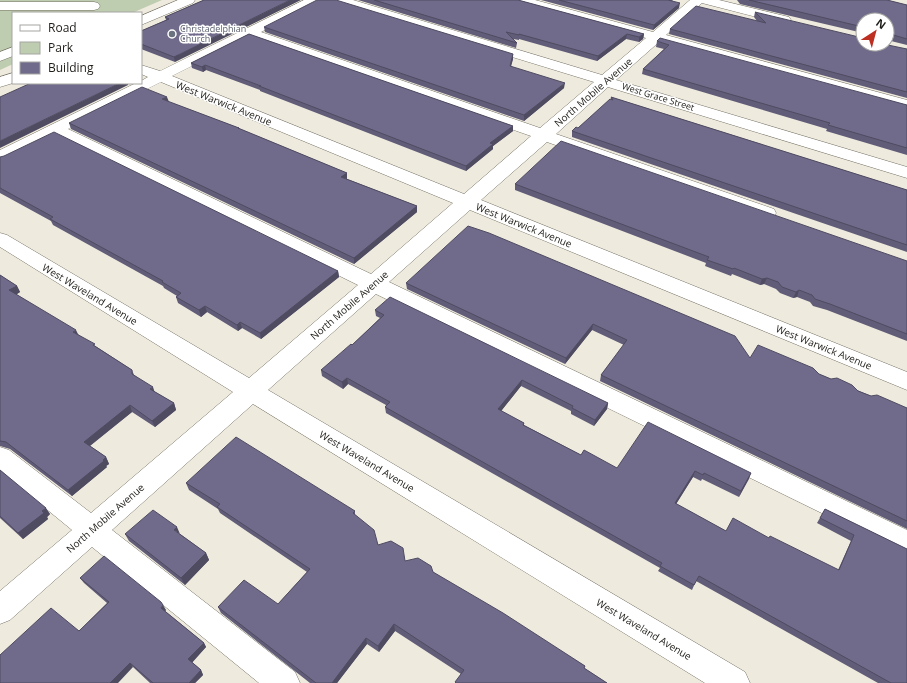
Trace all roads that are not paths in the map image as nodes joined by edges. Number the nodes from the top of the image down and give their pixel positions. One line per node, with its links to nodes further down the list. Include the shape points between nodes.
1 (106, 0): 9 (street)
2 (189, 0): 10 (street)
3 (314, 0): 12 (street)
4 (340, 0): 19 (street, West Grace Street)
5 (521, 0): 13 (street)
6 (698, 0): 13 (street, North Mobile Avenue)
7 (704, 0): 11 (street)
8 (0, 6): 9 (street)
9 (89, 10)
10 (142, 21)
11 (795, 22)
12 (249, 32): 18 (street); 23 (street)
13 (656, 37): 19 (street, North Mobile Avenue); 21 (street)
14 (12, 51): 15 (street)
15 (0, 57)
16 (142, 69): 18 (street, West Warwick Avenue)
17 (12, 77): 20 (street)
18 (160, 77): 22 (street); 26 (street, West Warwick Avenue)
19 (606, 81): 23 (street, North Mobile Avenue); 25 (street, West Grace Street)
20 (0, 83)
21 (907, 105)
22 (55, 129): 24 (street); 29 (street)
23 (544, 135): 26 (street, North Mobile Avenue); 27 (street)
24 (0, 157)
25 (907, 173)
26 (467, 202): 29 (street, North Mobile Avenue); 30 (street, West Warwick Avenue)
27 (781, 218)
28 (0, 239): 31 (street, West Waveland Avenue)
29 (374, 284): 31 (street, North Mobile Avenue); 34 (street)
30 (907, 381)
31 (251, 391): 33 (street, North Mobile Avenue); 37 (street, West Waveland Avenue)
32 (0, 457): 33 (street)
33 (92, 530): 35 (street, North Mobile Avenue); 36 (street)
34 (907, 543)
35 (0, 610)
36 (284, 683)
37 (734, 683)

